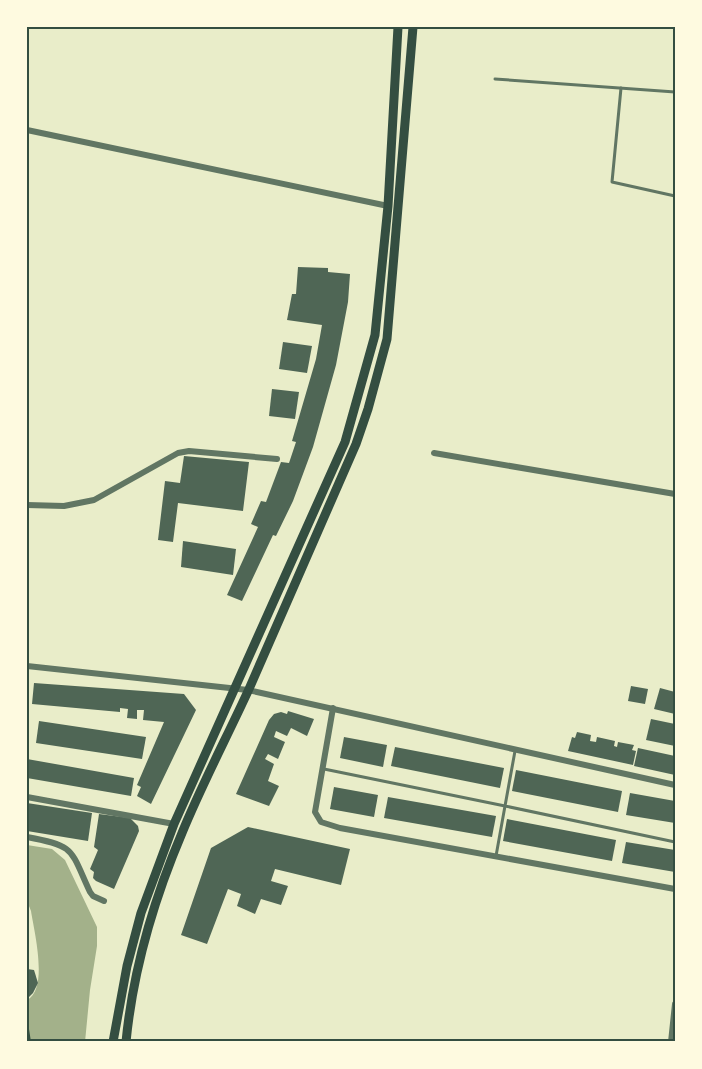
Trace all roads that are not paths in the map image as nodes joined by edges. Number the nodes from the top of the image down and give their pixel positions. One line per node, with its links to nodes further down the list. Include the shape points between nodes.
1 (398, 27): 8 (main road)
2 (413, 27): 15 (main road, via 387,339 356,444)
3 (495, 79): 4 (lane)
4 (621, 88): 5 (lane); 7 (lane, via 612,182)
5 (675, 92)
6 (27, 130): 8 (street)
7 (675, 196)
8 (388, 206): 14 (main road, via 375,335 345,442)
9 (434, 453): 11 (street)
10 (277, 459): 12 (street, via 178,453 94,500 64,506)
11 (675, 494)
12 (27, 505)
13 (27, 666): 14 (street)
14 (234, 687): 15 (street); 22 (main road)
15 (248, 690): 16 (street); 30 (main road, via 182,833 151,918 129,1007)
16 (333, 708): 17 (street); 18 (street)
17 (516, 749): 19 (street); 21 (lane)
18 (322, 769): 21 (lane); 25 (street, via 315,812 321,822)
19 (675, 785)
20 (27, 797): 22 (street)
21 (505, 806): 24 (lane); 25 (lane)
22 (174, 824): 29 (main road, via 141,913)
23 (27, 837): 27 (street, via 63,845 71,852 90,892)
24 (675, 842)
25 (496, 856): 26 (street)
26 (675, 889)
27 (104, 901)
28 (675, 1004): 31 (street)
29 (113, 1042)
30 (126, 1042)
31 (671, 1042)

